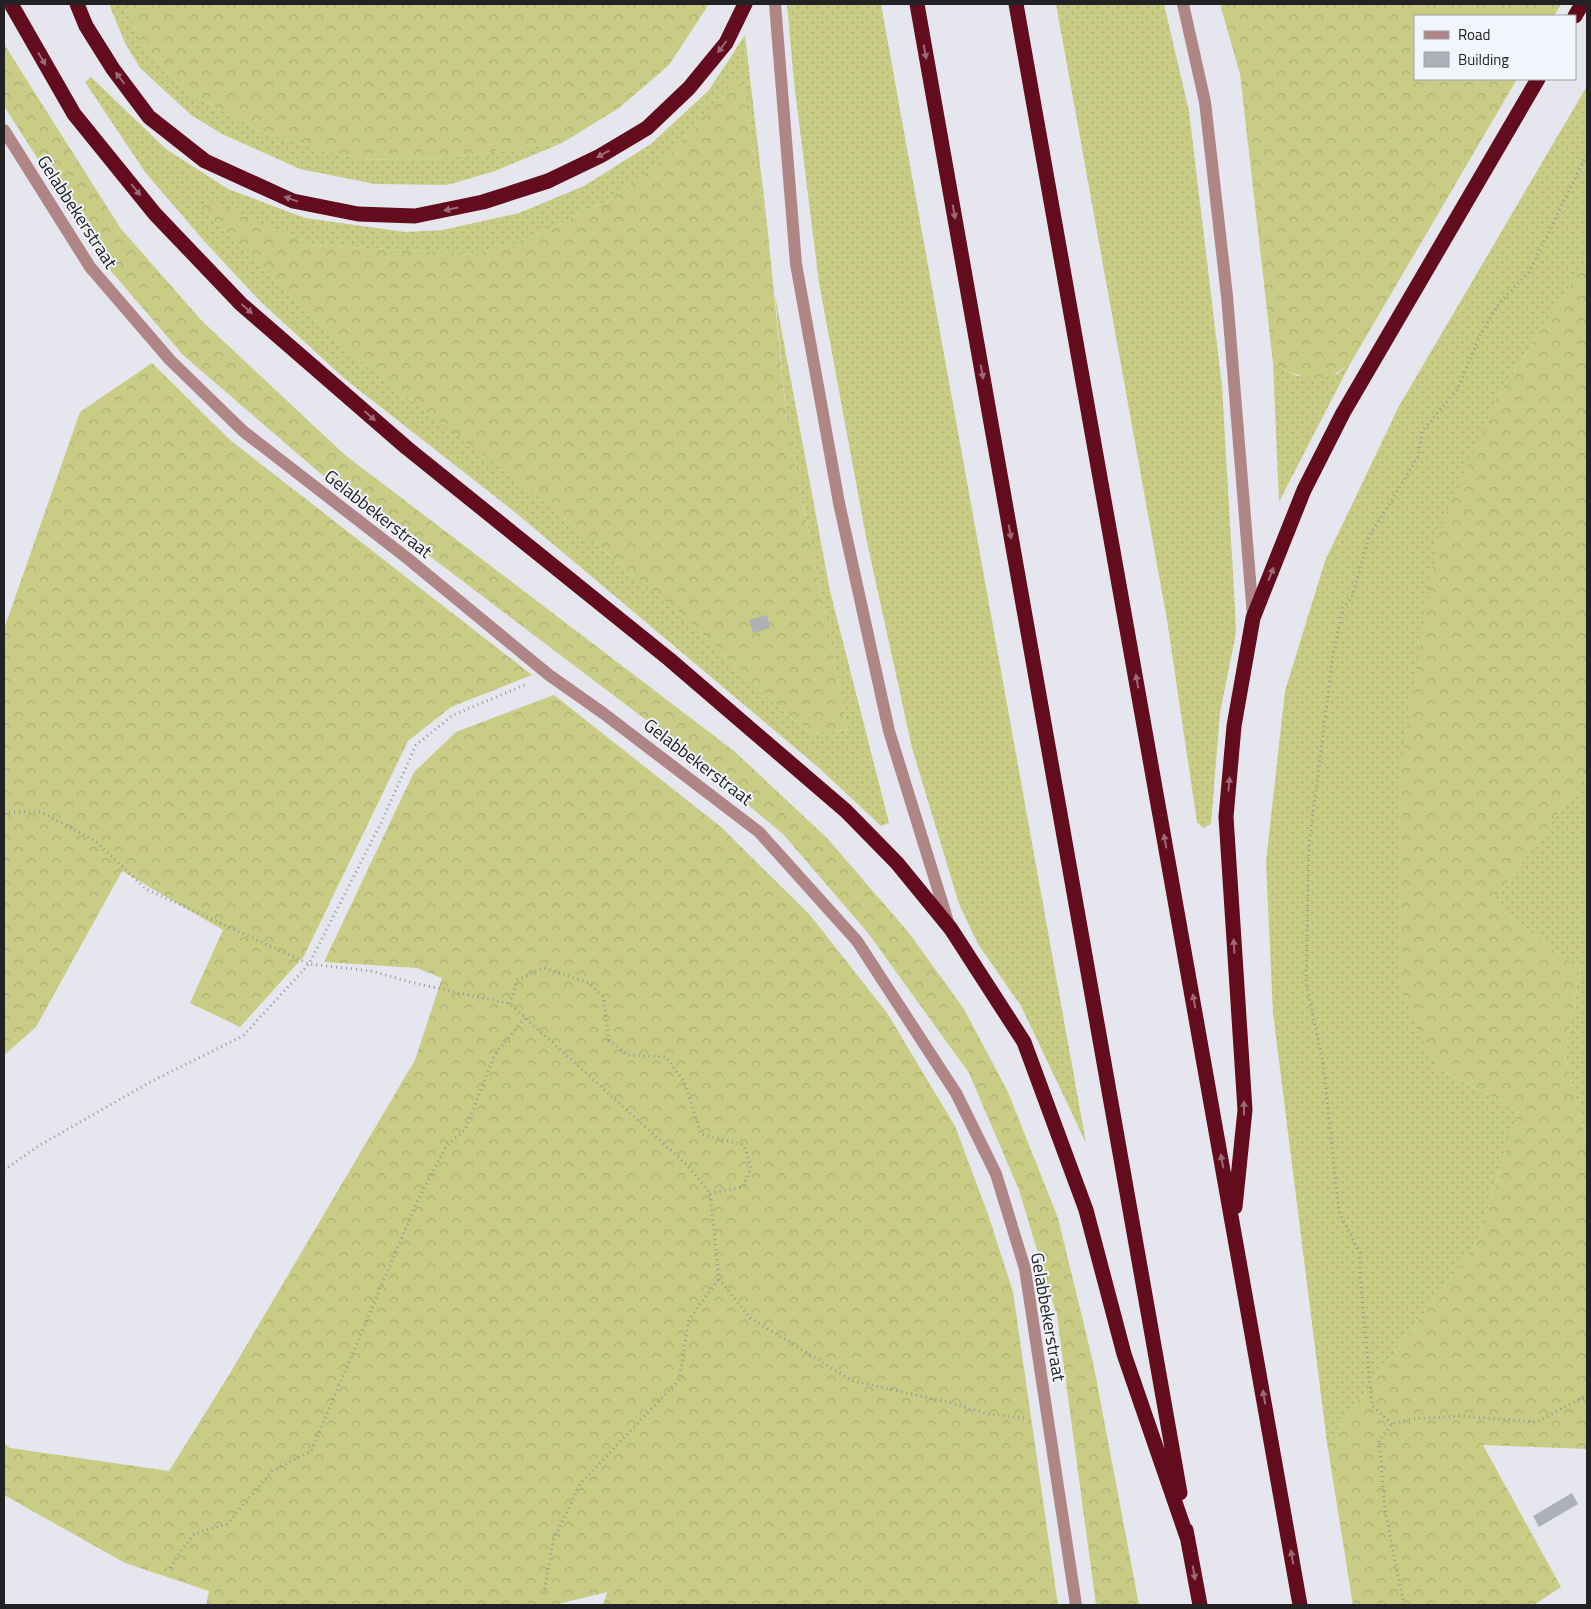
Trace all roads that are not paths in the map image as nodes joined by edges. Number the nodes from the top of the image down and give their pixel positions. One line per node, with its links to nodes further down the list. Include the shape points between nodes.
1 (11, 4): 13 (highway, one-way to 13, via 74,114 155,214 241,304 407,448 669,659 846,811 897,863)
2 (77, 4): 3 (highway, one-way to 2, via 726,43 689,88 647,128 600,156 548,180 483,202 415,216 358,214 292,201 205,161 149,117 113,69 86,26)
3 (745, 4)
4 (775, 4): 13 (street, via 796,264 839,503 889,731)
5 (917, 4): 15 (highway, one-way to 15)
6 (1016, 4): 14 (highway, one-way to 6)
7 (1183, 4): 12 (street, via 1205,102 1226,296)
8 (1582, 4): 9 (highway)
9 (1575, 15)
10 (1537, 80): 12 (highway, one-way to 10, via 1304,490 1343,413)
11 (4, 130): 16 (street, Gelabbekerstraat, via 90,267 170,360 243,431 549,675 759,832 857,941 956,1092 996,1174 1024,1269)
12 (1253, 618): 14 (highway, one-way to 12, via 1245,1110 1226,817 1234,726)
13 (951, 929): 15 (highway, via 1024,1042 1086,1210 1124,1354)
14 (1234, 1226): 18 (highway, one-way to 14)
15 (1188, 1540): 17 (highway, one-way to 17)
16 (1076, 1605)
17 (1200, 1605)
18 (1300, 1605)

